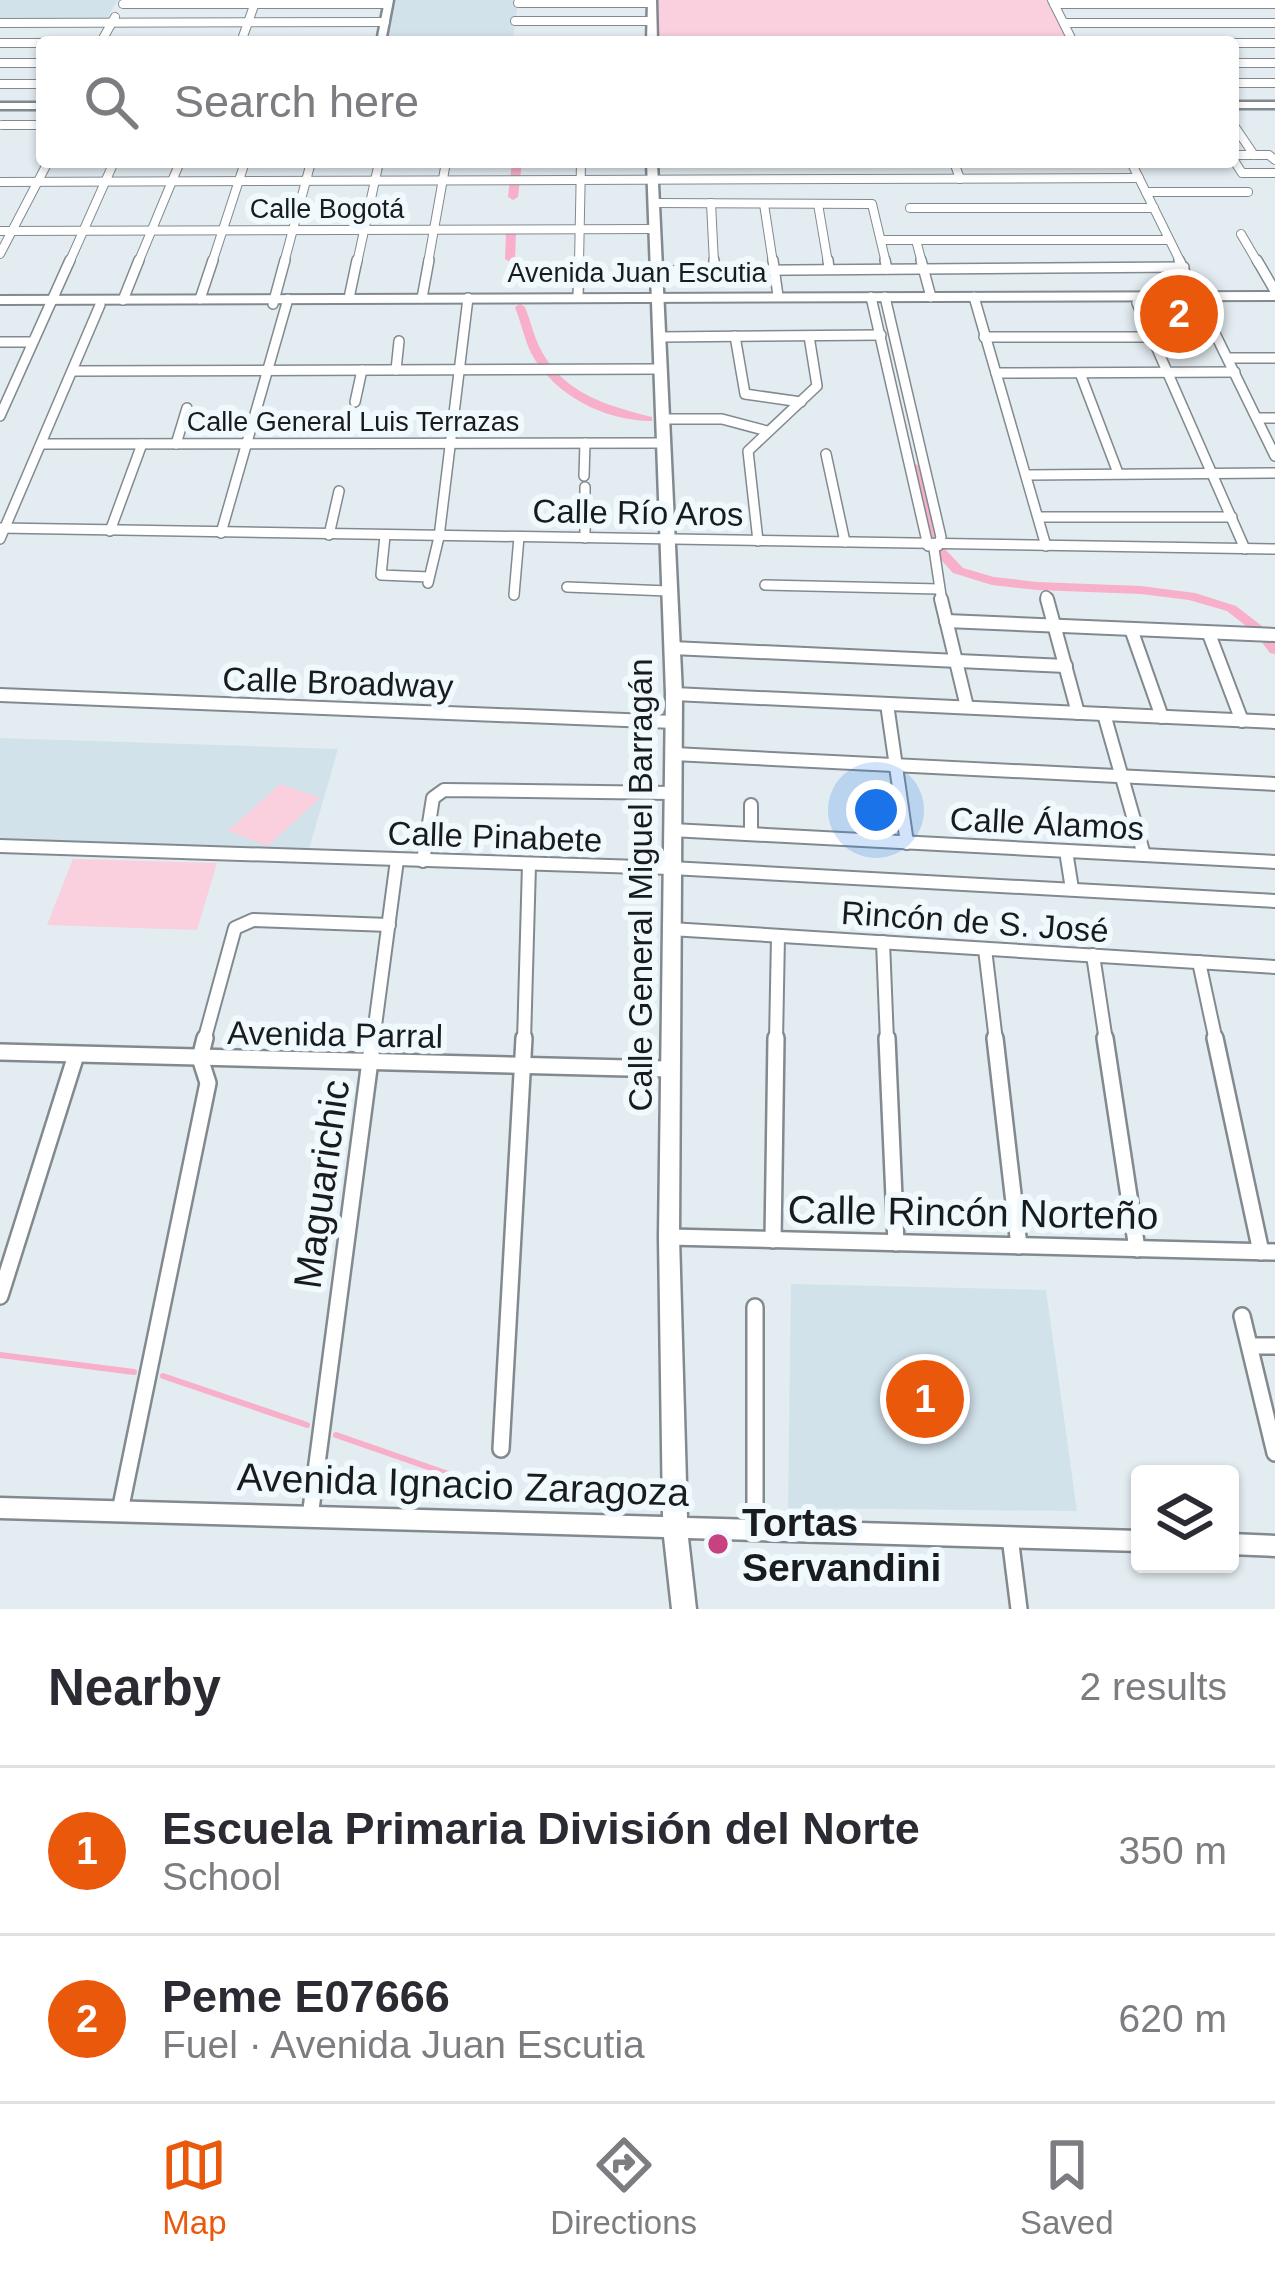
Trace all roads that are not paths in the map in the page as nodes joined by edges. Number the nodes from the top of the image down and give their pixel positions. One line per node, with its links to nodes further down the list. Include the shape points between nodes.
1 (124, 2): 2 (street); 14 (street)
2 (255, 2): 3 (street); 11 (street)
3 (389, 2): 12 (street)
4 (518, 2): 5 (street); 9 (street)
5 (652, 2): 10 (main road)
6 (1053, 2): 7 (street); 15 (street)
7 (1256, 2): 8 (street); 16 (street)
8 (1275, 4)
9 (515, 21): 10 (street); 20 (street)
10 (652, 21): 21 (main road)
11 (248, 22): 12 (street); 14 (street); 18 (street)
12 (385, 22): 19 (street)
13 (0, 23): 14 (street)
14 (112, 23): 17 (street)
15 (1064, 23): 16 (street); 22 (street)
16 (1274, 24)
17 (104, 36)
18 (243, 36)
19 (382, 36)
20 (514, 36)
21 (652, 36)
22 (1070, 36)
23 (0, 43): 24 (street)
24 (36, 43)
25 (1239, 43): 26 (street)
26 (1275, 43)
27 (0, 63): 28 (street)
28 (36, 63)
29 (1239, 63): 30 (street)
30 (1275, 63)
31 (1239, 83): 32 (street)
32 (1275, 83)
33 (0, 84): 34 (street)
34 (36, 84)
35 (1239, 105): 36 (main road)
36 (1275, 105)
37 (0, 106): 38 (main road)
38 (16, 106): 39 (main road); 41 (street)
39 (36, 106)
40 (36, 125): 41 (street)
41 (1, 127)
42 (1239, 133): 43 (street)
43 (1248, 146): 44 (street); 46 (street)
44 (1239, 151)
45 (1239, 154): 46 (street)
46 (1254, 155): 47 (street)
47 (1275, 160)
48 (45, 168): 77 (street)
49 (111, 168): 78 (street)
50 (178, 168): 79 (street)
51 (243, 168): 80 (street)
52 (309, 168): 81 (street)
53 (378, 168): 74 (street)
54 (445, 168): 75 (street)
55 (581, 168): 71 (street)
56 (755, 168): 72 (street)
57 (822, 168): 73 (street)
58 (888, 168): 68 (street)
59 (956, 168): 69 (street)
60 (1021, 168): 70 (street)
61 (1088, 168): 66 (street)
62 (1134, 168): 67 (street)
63 (1239, 168): 65 (street)
64 (652, 171): 71 (street); 72 (street); 84 (main road, Calle General Miguel Barragán)
65 (1275, 173)
66 (1093, 178): 67 (street); 70 (street)
67 (1138, 178): 82 (street)
68 (891, 179): 69 (street); 73 (street)
69 (960, 179): 70 (street)
70 (1026, 179)
71 (580, 180): 75 (street); 94 (street)
72 (756, 180): 73 (street)
73 (824, 180)
74 (376, 181): 75 (street); 81 (street); 92 (street)
75 (444, 181): 93 (street)
76 (0, 182): 77 (street)
77 (37, 182): 78 (street); 95 (street)
78 (104, 182): 79 (street); 96 (street)
79 (172, 182): 80 (street); 97 (street)
80 (239, 182): 81 (street); 98 (street)
81 (306, 182): 91 (street)
82 (1146, 192): 83 (street); 89 (street)
83 (1248, 192)
84 (654, 203): 85 (street); 90 (main road, Calle General Miguel Barragán)
85 (711, 203): 86 (street); 109 (street)
86 (764, 203): 87 (street); 110 (street)
87 (818, 204): 101 (street, via 872,204); 106 (street)
88 (910, 208): 89 (street)
89 (1154, 208): 103 (street)
90 (655, 229): 94 (street, Calle Bogotá); 111 (main road, Calle General Miguel Barragán)
91 (293, 230): 92 (street, Calle Bogotá); 98 (street, Calle Bogotá); 126 (street)
92 (364, 230): 93 (street, Calle Bogotá); 116 (street)
93 (435, 230): 94 (street, Calle Bogotá); 117 (street)
94 (578, 230): 114 (street)
95 (12, 231): 96 (street, Calle Bogotá); 99 (street, Calle Bogotá); 104 (street)
96 (83, 231): 97 (street, Calle Bogotá); 128 (street)
97 (153, 231): 98 (street, Calle Bogotá); 120 (street)
98 (222, 231): 118 (street)
99 (0, 232)
100 (1241, 234): 113 (street)
101 (881, 239): 102 (street); 107 (street)
102 (916, 240): 103 (street); 108 (street)
103 (1169, 240): 105 (street)
104 (0, 254)
105 (1184, 267): 108 (street); 119 (street)
106 (829, 269): 107 (street); 110 (street)
107 (887, 269): 108 (street)
108 (924, 269): 115 (street)
109 (714, 270): 110 (street); 111 (street)
110 (773, 270): 112 (street)
111 (656, 271): 122 (main road, Calle General Miguel Barragán)
112 (778, 296): 122 (main road, Avenida Juan Escutia); 123 (main road, Avenida Juan Escutia)
113 (1275, 296): 119 (main road, Avenida Juan Escutia)
114 (578, 297): 121 (main road, Avenida Juan Escutia); 122 (main road, Avenida Juan Escutia)
115 (931, 297): 123 (main road, Avenida Juan Escutia); 124 (main road, Avenida Juan Escutia)
116 (349, 298): 117 (main road, Avenida Juan Escutia); 126 (main road, Avenida Juan Escutia)
117 (422, 298): 125 (main road, Avenida Juan Escutia)
118 (200, 299): 120 (main road, Avenida Juan Escutia); 126 (main road, Avenida Juan Escutia)
119 (1201, 299): 124 (main road, Avenida Juan Escutia); 129 (main road, Avenida Juan Escutia); 141 (street)
120 (123, 300): 128 (main road, Avenida Juan Escutia)
121 (522, 300): 122 (main road, Avenida Juan Escutia); 125 (main road, Avenida Juan Escutia)
122 (657, 300): 123 (main road, Avenida Juan Escutia); 135 (main road, Calle General Miguel Barragán)
123 (879, 300): 124 (main road, Avenida Juan Escutia); 131 (street); 132 (street)
124 (975, 300): 129 (main road, Avenida Juan Escutia); 136 (street)
125 (468, 301): 126 (main road, Avenida Juan Escutia); 143 (street)
126 (280, 302): 130 (main road, Avenida Juan Escutia); 145 (street)
127 (0, 303): 128 (main road, Avenida Juan Escutia)
128 (49, 303): 130 (main road, Avenida Juan Escutia); 139 (street)
129 (1137, 303): 137 (street)
130 (100, 305): 148 (street)
131 (878, 335): 132 (street); 134 (street); 154 (street)
132 (895, 335): 155 (street)
133 (735, 336): 134 (street); 135 (street); 156 (street, via 745,394)
134 (809, 336): 156 (street, via 818,385)
135 (660, 337): 144 (main road, Calle General Miguel Barragán)
136 (984, 337): 137 (street); 151 (street)
137 (1151, 337): 149 (street)
138 (399, 340): 147 (street)
139 (32, 342): 140 (street); 158 (street)
140 (0, 343)
141 (1228, 358): 142 (street); 150 (street)
142 (1275, 358)
143 (457, 369): 144 (street); 147 (street); 163 (street)
144 (661, 369): 159 (main road, Calle General Miguel Barragán)
145 (266, 370): 146 (street); 148 (street); 169 (street)
146 (362, 370): 147 (street); 153 (street)
147 (396, 370)
148 (74, 371): 166 (street)
149 (1167, 372): 150 (street); 152 (street); 175 (street)
150 (1235, 372): 160 (street)
151 (996, 373): 152 (street); 177 (street)
152 (1080, 373): 174 (street)
153 (355, 401)
154 (893, 401): 155 (street); 171 (street)
155 (910, 401): 173 (street)
156 (801, 402): 162 (street)
157 (187, 408): 168 (street)
158 (0, 416)
159 (663, 418): 162 (street, via 722,418); 165 (main road, Calle General Miguel Barragán)
160 (1257, 418): 161 (street); 172 (street)
161 (1275, 418)
162 (767, 431): 192 (street, via 748,454)
163 (448, 443): 164 (street, Calle General Luis Terrazas); 169 (street, Calle General Luis Terrazas); 188 (street)
164 (585, 443): 165 (street, Calle General Luis Terrazas); 190 (street)
165 (664, 443): 191 (main road, Calle General Miguel Barragán)
166 (41, 444): 167 (street, Calle General Luis Terrazas); 180 (street)
167 (142, 444): 168 (street, Calle General Luis Terrazas); 183 (street)
168 (176, 444): 169 (street, Calle General Luis Terrazas)
169 (245, 444): 185 (street)
170 (826, 454): 193 (street)
171 (906, 456): 173 (street); 194 (street)
172 (1275, 456)
173 (922, 457): 194 (street)
174 (1118, 473): 175 (street); 177 (street)
175 (1212, 473): 176 (street); 182 (street)
176 (1275, 473)
177 (1027, 475): 181 (street)
178 (338, 491): 186 (street)
179 (0, 500): 180 (street)
180 (17, 500): 184 (street)
181 (1040, 517): 182 (street); 195 (street)
182 (1232, 517): 196 (street)
183 (110, 531): 184 (street, Calle Río Aros); 185 (street, Calle Río Aros)
184 (2, 532)
185 (221, 533): 186 (street, Calle Río Aros)
186 (329, 535): 187 (street, Calle Río Aros)
187 (385, 536): 188 (street, Calle Río Aros); 188 (street, via 381,575 429,580)
188 (439, 537): 189 (street, Calle Río Aros)
189 (519, 537): 190 (street, Calle Río Aros); 202 (street)
190 (585, 538): 191 (street, Calle Río Aros)
191 (667, 538): 192 (street, Calle Río Aros); 201 (main road, Calle General Miguel Barragán)
192 (758, 541): 193 (street, Calle Río Aros)
193 (845, 542): 194 (street, Calle Río Aros)
194 (934, 545): 195 (street, Calle Río Aros); 200 (street)
195 (1046, 546): 196 (street, Calle Río Aros)
196 (1245, 549): 197 (street, Calle Río Aros)
197 (1275, 549)
198 (765, 585): 200 (street)
199 (567, 586): 201 (street)
200 (939, 589): 204 (street)
201 (668, 591): 209 (main road, Calle General Miguel Barragán)
202 (514, 595)
203 (1046, 596): 205 (street)
204 (946, 621): 205 (street); 210 (street)
205 (1052, 626): 206 (street); 211 (street)
206 (1131, 628): 207 (street); 218 (street)
207 (1209, 634): 208 (street); 219 (street)
208 (1275, 635)
209 (672, 648): 210 (street); 212 (main road, Calle General Miguel Barragán)
210 (958, 661): 211 (street); 215 (street)
211 (1066, 666): 216 (street)
212 (674, 694): 214 (street); 220 (main road, Calle General Miguel Barragán)
213 (0, 695): 220 (street, Calle Broadway)
214 (887, 704): 215 (street); 223 (street)
215 (967, 707): 216 (street)
216 (1078, 713): 217 (street)
217 (1104, 714): 218 (street); 224 (street)
218 (1162, 717): 219 (street)
219 (1242, 721): 221 (street)
220 (674, 722): 222 (main road, Calle General Miguel Barragán)
221 (1275, 722)
222 (674, 754): 223 (street); 226 (main road, Calle General Miguel Barragán)
223 (896, 766): 224 (street); 230 (street)
224 (1122, 777): 225 (street); 233 (street)
225 (1275, 784)
226 (672, 794): 228 (main road, Calle General Miguel Barragán); 235 (street, via 439,792)
227 (751, 805): 229 (street)
228 (672, 830): 229 (street, Calle Álamos); 238 (main road, Calle General Miguel Barragán)
229 (751, 834): 230 (street, Calle Álamos)
230 (907, 843): 232 (street, Calle Álamos)
231 (0, 846): 234 (street, Calle Pinabete)
232 (1066, 850): 233 (street, Calle Álamos); 239 (street)
233 (1144, 855): 236 (street, Calle Álamos)
234 (397, 860): 235 (street, Calle Pinabete); 241 (street, Maguarichic)
235 (423, 862): 237 (street, Calle Pinabete)
236 (1275, 862)
237 (529, 865): 238 (street, Calle Pinabete); 253 (street)
238 (671, 868): 239 (street, Calle Pinabete); 242 (main road, Calle General Miguel Barragán)
239 (1072, 890): 240 (street, Calle Pinabete)
240 (1275, 901)
241 (389, 925): 251 (street, via 239,923); 252 (street, Maguarichic)
242 (671, 929): 243 (street, Rincón de S. José); 254 (main road, Calle General Miguel Barragán)
243 (778, 936): 244 (street, Rincón de S. José); 256 (street)
244 (883, 942): 245 (street, Rincón de S. José); 257 (street)
245 (985, 949): 246 (street, Rincón de S. José); 258 (street)
246 (1093, 956): 247 (street, Rincón de S. José); 259 (street)
247 (1199, 962): 248 (street, Rincón de S. José); 260 (street)
248 (1275, 967)
249 (0, 1052): 250 (street, Avenida Parral)
250 (76, 1055): 251 (street, Avenida Parral); 261 (street)
251 (200, 1058): 252 (street, Avenida Parral); 269 (street, via 208,1083)
252 (371, 1060): 253 (street, Avenida Parral); 270 (street, Maguarichic)
253 (523, 1066): 254 (street, Avenida Parral); 266 (street)
254 (668, 1069): 255 (main road, Calle General Miguel Barragán)
255 (669, 1237): 256 (street, Calle Rincón Norteño); 271 (main road, Calle General Miguel Barragán)
256 (772, 1240): 257 (street, Calle Rincón Norteño)
257 (896, 1243): 258 (street, Calle Rincón Norteño)
258 (1019, 1246): 259 (street, Calle Rincón Norteño)
259 (1137, 1249): 260 (street, Calle Rincón Norteño)
260 (1268, 1252)
261 (0, 1296)
262 (754, 1307): 272 (street)
263 (1242, 1316): 264 (street)
264 (1250, 1346): 265 (street); 267 (street)
265 (1275, 1346)
266 (501, 1449)
267 (1275, 1454)
268 (0, 1508): 269 (main road, Avenida Ignacio Zaragoza)
269 (120, 1511): 270 (main road, Avenida Ignacio Zaragoza)
270 (310, 1517): 271 (main road, Avenida Ignacio Zaragoza)
271 (675, 1526): 272 (main road, Avenida Ignacio Zaragoza); 277 (main road, Calle General Miguel Barragán)
272 (754, 1528): 273 (main road, Avenida Ignacio Zaragoza)
273 (1010, 1538): 274 (main road, Avenida Ignacio Zaragoza); 278 (street)
274 (1131, 1541)
275 (1239, 1544): 276 (main road)
276 (1275, 1546)
277 (685, 1609)
278 (1018, 1609)

